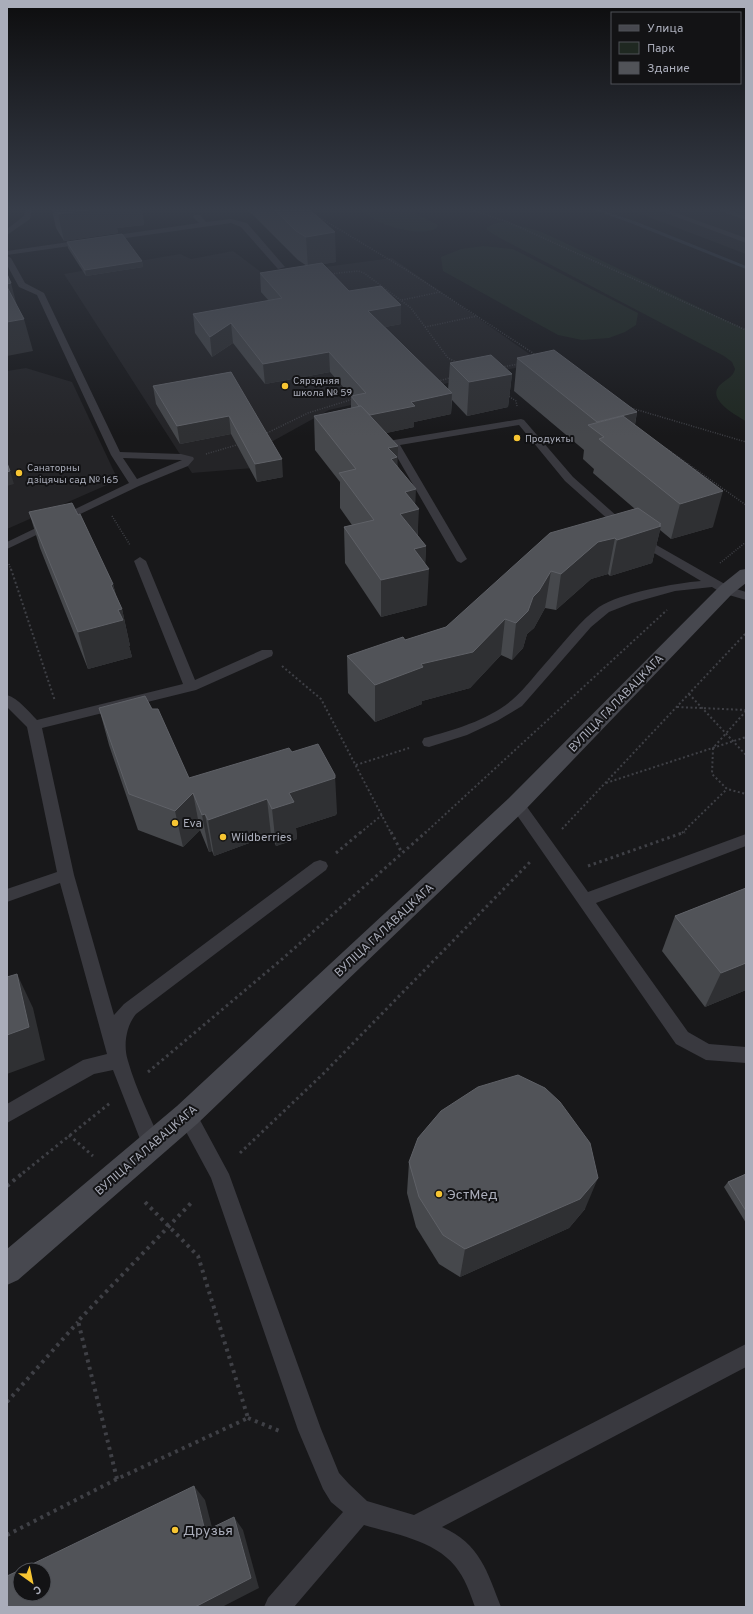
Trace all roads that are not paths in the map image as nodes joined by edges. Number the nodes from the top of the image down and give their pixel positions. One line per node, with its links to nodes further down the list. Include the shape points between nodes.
1 (23, 285): 2 (lane, via 40,293)
2 (116, 455): 3 (lane); 3 (lane, via 188,459 184,464)
3 (135, 484): 4 (lane)
4 (7, 546)
5 (461, 559): 8 (lane, via 394,443 522,422 569,479 633,536)
6 (140, 561): 10 (lane)
7 (746, 574): 8 (street, ВУЛІЦА ГАЛАВАЦКАГА)
8 (717, 586): 13 (lane, via 674,587 605,609 587,624 517,703 462,732); 14 (street, ВУЛІЦА ГАЛАВАЦКАГА)
9 (267, 653): 10 (lane)
10 (191, 688): 12 (lane)
11 (11, 708): 12 (lane)
12 (34, 725): 17 (lane)
13 (429, 742)
14 (517, 804): 19 (lane); 23 (street, ВУЛІЦА ГАЛАВАЦКАГА)
15 (746, 840): 19 (lane)
16 (320, 866): 21 (lane, via 130,1009 121,1019 118,1032)
17 (66, 875): 18 (lane); 21 (lane)
18 (7, 896)
19 (585, 900): 20 (lane, via 682,1038 706,1052)
20 (746, 1055)
21 (118, 1060): 22 (lane, via 90,1066); 24 (lane)
22 (7, 1114)
23 (187, 1115): 24 (street, ВУЛІЦА ГАЛАВАЦКАГА); 27 (lane, via 219,1174 310,1430 331,1481)
24 (152, 1145): 25 (street, ВУЛІЦА ГАЛАВАЦКАГА)
25 (7, 1269)
26 (746, 1355): 28 (lane)
27 (360, 1511): 28 (lane); 29 (lane)
28 (415, 1528): 30 (lane, via 449,1543 464,1557 476,1576)
29 (277, 1607)
30 (488, 1607)

